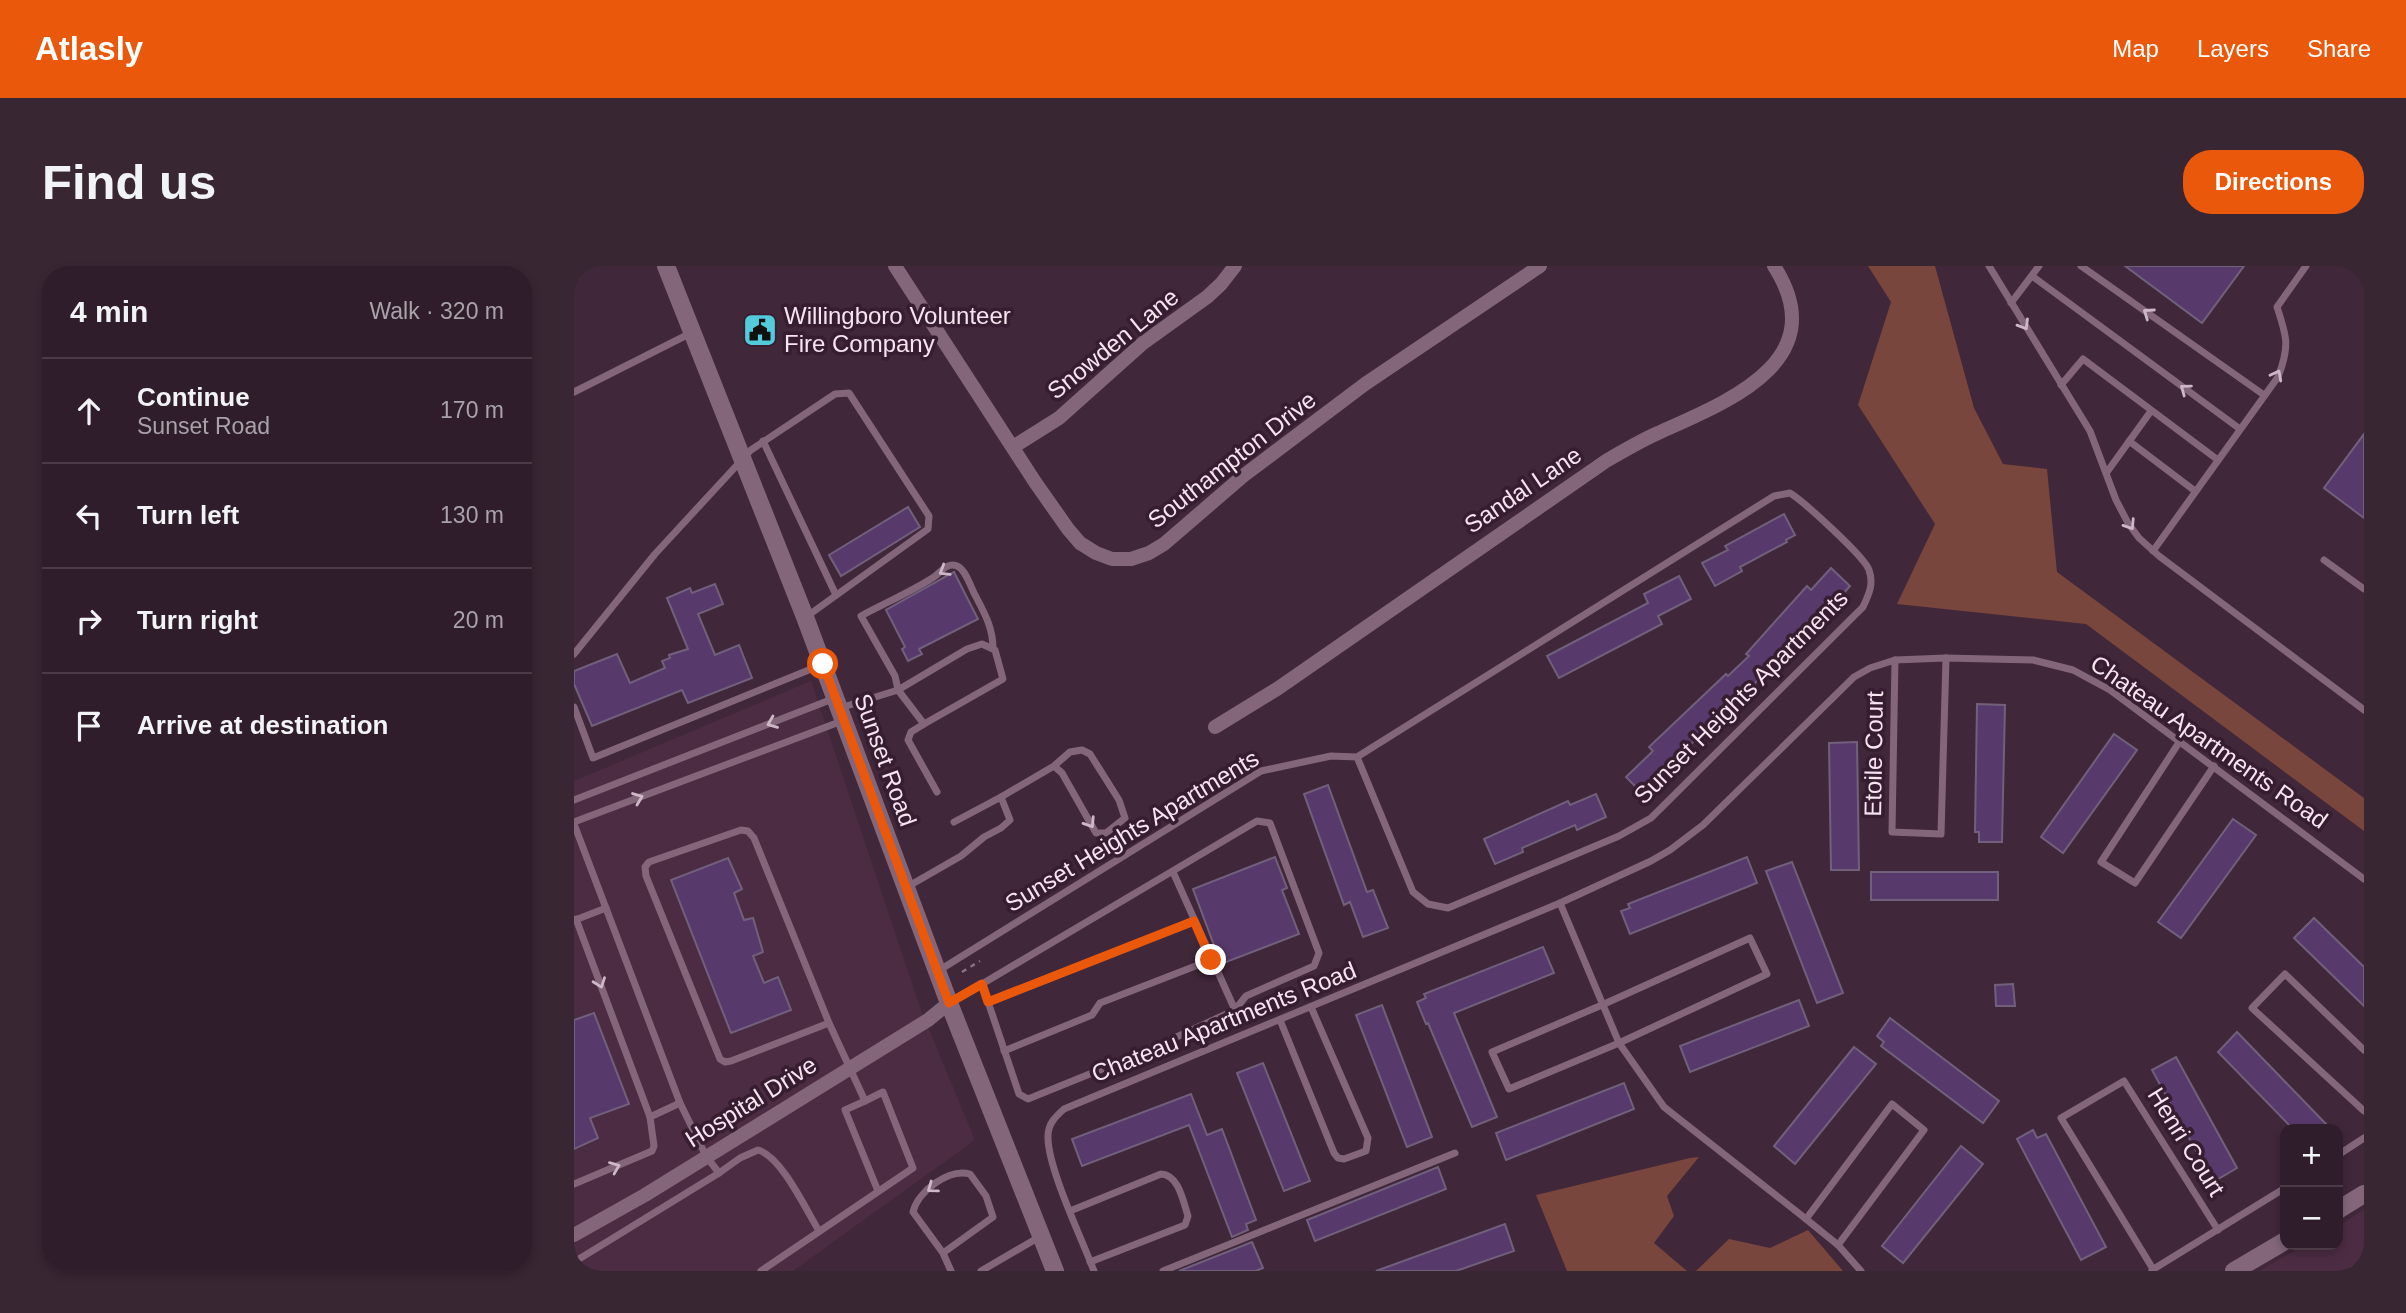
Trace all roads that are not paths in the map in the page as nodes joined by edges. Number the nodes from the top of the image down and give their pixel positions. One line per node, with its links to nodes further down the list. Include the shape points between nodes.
1 (666, 266): 12 (street, Sunset Road)
2 (895, 266): 20 (street, Southampton Drive)
3 (1234, 266): 20 (street, Snowden Lane, via 1207,297 1143,343 1053,422)
4 (1540, 266): 20 (street, Southampton Drive, via 1365,384 1149,553 1112,559 1080,543)
5 (1774, 266): 40 (street, Sandal Lane, via 1792,309 1789,338 1776,363 1755,383 1712,410 1606,461)
6 (1989, 266): 11 (lane)
7 (2039, 266): 10 (lane)
8 (2081, 266): 15 (lane, one-way to 8)
9 (2306, 266): 15 (lane, one-way to 9, via 2278,377 2286,355 2277,307)
10 (2032, 276): 11 (lane); 17 (lane, one-way to 10)
11 (2011, 303): 13 (lane, one-way to 13)
12 (691, 333): 14 (lane); 21 (street, Sunset Road)
13 (2061, 384): 16 (lane, via 2083,359); 23 (lane, via 2090,431)
14 (574, 392)
15 (2264, 395): 17 (lane)
16 (2151, 411): 19 (lane); 22 (lane)
17 (2240, 429): 22 (lane)
18 (763, 441): 21 (lane); 28 (lane); 28 (lane, via 835,394 849,393 929,516 929,529)
19 (2129, 441): 23 (lane); 24 (lane)
20 (1013, 447)
21 (743, 460): 29 (street, Sunset Road); 31 (lane, via 655,554)
22 (2218, 460): 24 (lane)
23 (2106, 472): 25 (lane, one-way to 25, via 2128,523)
24 (2195, 491): 25 (lane)
25 (2153, 551): 38 (lane)
26 (2324, 560): 27 (lane)
27 (2364, 589)
28 (836, 595): 29 (lane)
29 (805, 617): 34 (street, Sunset Road)
30 (993, 649): 35 (lane, via 982,644 967,649); 35 (lane, one-way to 35, via 993,633 961,567 954,565 861,616 895,676); 39 (lane, via 1003,679)
31 (574, 654)
32 (1946, 658): 33 (lane, Chateau Apartments Road); 33 (lane, Etoile Court, via 1941,834 1892,832); 41 (lane, Chateau Apartments Road, via 2033,660 2073,670 2110,690)
33 (1895, 660): 53 (lane, Chateau Apartments Road, via 1854,677 1703,825 1670,850)
34 (823, 664): 36 (lane, via 593,758); 37 (street, Sunset Road)
35 (898, 690): 37 (lane); 39 (lane)
36 (574, 707)
37 (839, 709): 47 (lane, one-way to 47); 49 (lane, one-way to 37); 52 (street, Sunset Road)
38 (2364, 710)
39 (924, 724): 45 (lane, via 911,732 908,740)
40 (1215, 727)
41 (2180, 741): 44 (lane, Chateau Apartments Road); 44 (lane, via 2101,862 2135,883)
42 (1357, 757): 42 (lane, Sunset Heights Apartments, via 1413,892 1428,904 1448,908 1651,818 1863,607 1872,587 1868,567 1805,502 1790,493 1774,496); 58 (lane, Sunset Heights Apartments, via 1331,756 1261,771)
43 (1054, 766): 43 (lane, one-way to 43, via 1096,833 1106,833 1125,818 1090,754 1070,752); 46 (lane)
44 (2214, 766): 51 (lane, Chateau Apartments Road)
45 (937, 792)
46 (1001, 797): 48 (lane); 52 (lane, via 1010,820 961,856)
47 (574, 800)
48 (954, 822)
49 (574, 823): 54 (lane)
50 (1173, 872): 56 (lane); 59 (lane); 64 (lane, via 1257,821 1270,823 1319,953 1314,967 1246,996)
51 (2364, 879)
52 (906, 887): 58 (street, Sunset Road)
53 (1560, 903): 62 (lane); 63 (lane, Chateau Apartments Road)
54 (606, 908): 55 (lane); 72 (lane)
55 (575, 920): 74 (lane, one-way to 74)
56 (1194, 921): 57 (lane); 60 (lane)
57 (1211, 960): 64 (lane); 69 (lane, via 1100,1003 1093,1014)
58 (938, 971): 61 (street, Sunset Road)
59 (982, 984): 60 (lane); 61 (lane)
60 (988, 1002): 69 (lane)
61 (949, 1003): 70 (street, Hospital Drive); 90 (street, Sunset Road)
62 (1602, 1005): 67 (lane); 67 (lane, via 1492,1052 1508,1088); 67 (lane, via 1750,938 1767,974)
63 (1311, 1007): 65 (lane, Chateau Apartments Road); 65 (lane, via 1368,1138 1366,1150 1355,1155 1344,1159 1334,1153)
64 (1235, 1010): 69 (lane, via 1028,1099 1018,1094)
65 (1280, 1020): 85 (lane, Chateau Apartments Road, via 1055,1117 1049,1127 1049,1149)
66 (829, 1023): 66 (lane, via 748,831 649,862 646,876 720,1059 732,1061); 70 (lane)
67 (1619, 1043): 86 (lane, via 1664,1107)
68 (2364, 1050): 73 (lane, via 2285,974 2252,1007)
69 (1004, 1051)
70 (848, 1068): 71 (lane); 78 (street, Hospital Drive)
71 (864, 1101): 81 (lane, via 845,1110); 81 (lane, via 883,1092 913,1168)
72 (680, 1103): 74 (lane); 78 (lane)
73 (2364, 1111)
74 (650, 1117): 80 (lane, one-way to 74, via 652,1151)
75 (2364, 1138): 76 (lane)
76 (2343, 1152)
77 (1455, 1153): 104 (lane)
78 (706, 1156): 79 (lane); 89 (street, Hospital Drive)
79 (719, 1172): 88 (lane, via 758,1150 765,1152 781,1169); 94 (lane)
80 (574, 1184)
81 (878, 1191): 88 (lane)
82 (2280, 1191): 87 (lane)
83 (2364, 1194): 84 (street)
84 (2343, 1207)
85 (1070, 1211): 95 (lane, Chateau Apartments Road); 95 (lane, via 1161,1174 1174,1179 1188,1216 1185,1225)
86 (1806, 1219): 92 (lane); 92 (lane, via 1892,1104 1924,1130)
87 (2218, 1230): 98 (lane, Henri Court); 98 (lane, Henri Court, via 2124,1081 2061,1118)
88 (819, 1231): 99 (lane)
89 (574, 1236)
90 (1042, 1236): 101 (lane); 102 (street, Sunset Road)
91 (2280, 1244): 97 (street)
92 (1838, 1245): 105 (lane)
93 (943, 1253): 93 (lane, one-way to 93, via 993,1217 986,1196 970,1174 961,1171 920,1196 913,1212); 100 (lane)
94 (574, 1262)
95 (1090, 1262): 103 (lane, Chateau Apartments Road)
96 (2364, 1262): 106 (lane)
97 (2243, 1269)
98 (2151, 1270)
99 (761, 1271)
100 (951, 1271)
101 (981, 1271)
102 (1055, 1271)
103 (1094, 1271)
104 (1163, 1271)
105 (1861, 1271)
106 (2350, 1271)

